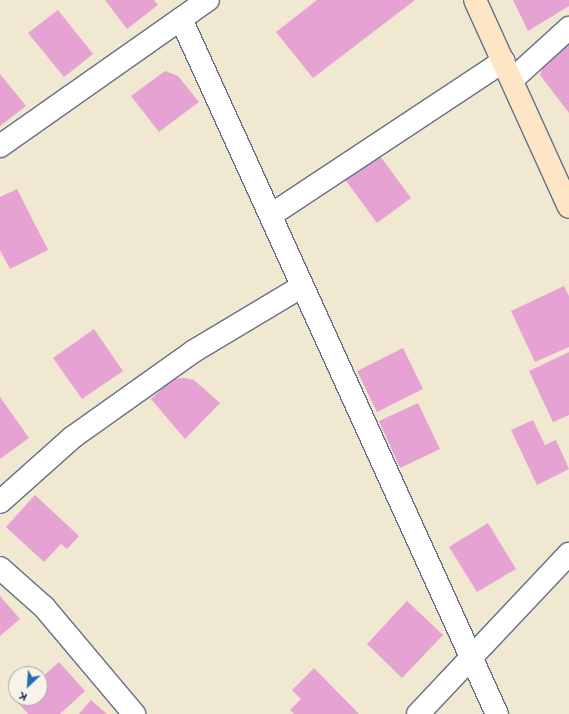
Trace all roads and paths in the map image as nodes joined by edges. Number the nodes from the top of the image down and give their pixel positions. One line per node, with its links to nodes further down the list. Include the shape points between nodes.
1 (208, 0): 3 (street)
2 (474, 0): 5 (street)
3 (181, 19): 6 (street); 8 (street)
4 (569, 28): 5 (street)
5 (508, 70): 7 (street); 8 (street)
6 (0, 146)
7 (569, 208)
8 (271, 215): 9 (street)
9 (301, 287): 10 (street, via 194,351 97,420); 13 (street)
10 (0, 502)
11 (569, 554): 13 (street)
12 (0, 568): 14 (street, via 44,607)
13 (473, 658): 15 (street); 16 (street)
14 (134, 714)
15 (418, 714)
16 (497, 714)

